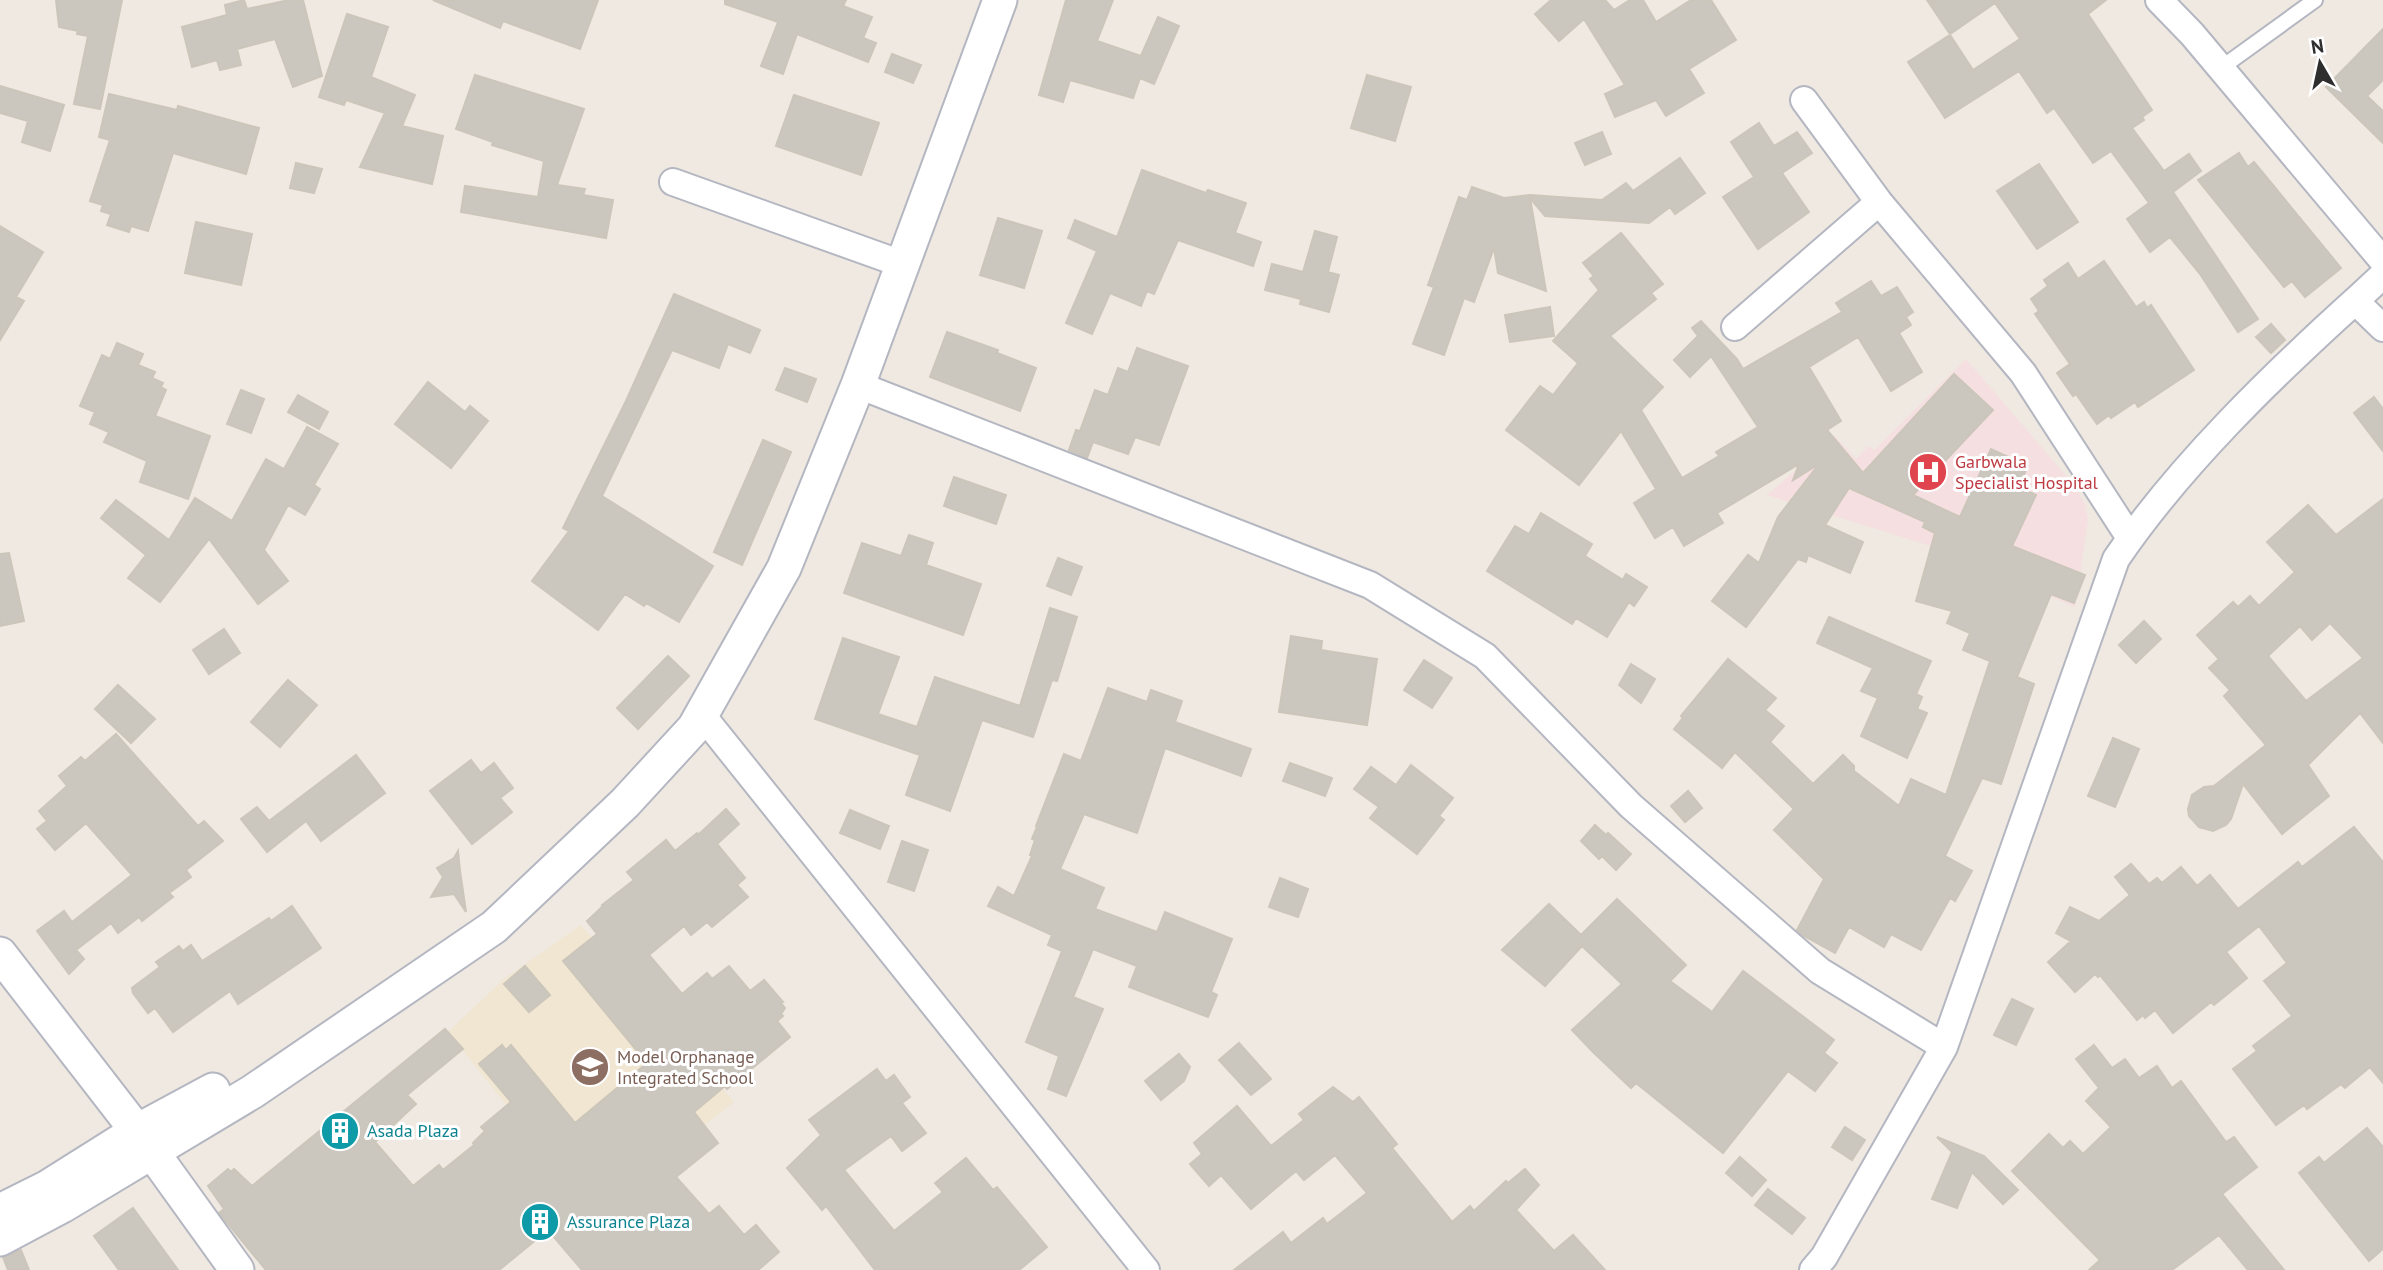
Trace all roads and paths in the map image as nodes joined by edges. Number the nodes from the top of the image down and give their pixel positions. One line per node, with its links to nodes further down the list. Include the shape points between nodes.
1 (1000, 0): 9 (street)
2 (2159, 0): 4 (street)
3 (2315, 0): 4 (lane)
4 (2221, 68): 8 (street)
5 (1804, 100): 7 (street)
6 (673, 182): 9 (street)
7 (1879, 202): 12 (street); 15 (street, via 2023,373)
8 (2383, 261)
9 (902, 264): 14 (street)
10 (2383, 275): 11 (street)
11 (2355, 301): 13 (street); 15 (street, via 2200,454)
12 (1735, 327)
13 (2383, 328)
14 (858, 385): 16 (street, via 784,568); 18 (street, via 1381,592 1485,656 1631,806 1820,971)
15 (2130, 538): 18 (street, via 2116,559)
16 (702, 715): 19 (street, via 625,803 494,927 252,1092); 23 (street)
17 (0, 954): 19 (street)
18 (1944, 1047): 24 (street)
19 (144, 1141): 20 (street); 21 (street, via 62,1206); 22 (street)
20 (0, 1211)
21 (0, 1239)
22 (237, 1270)
23 (1146, 1270)
24 (1813, 1270)

